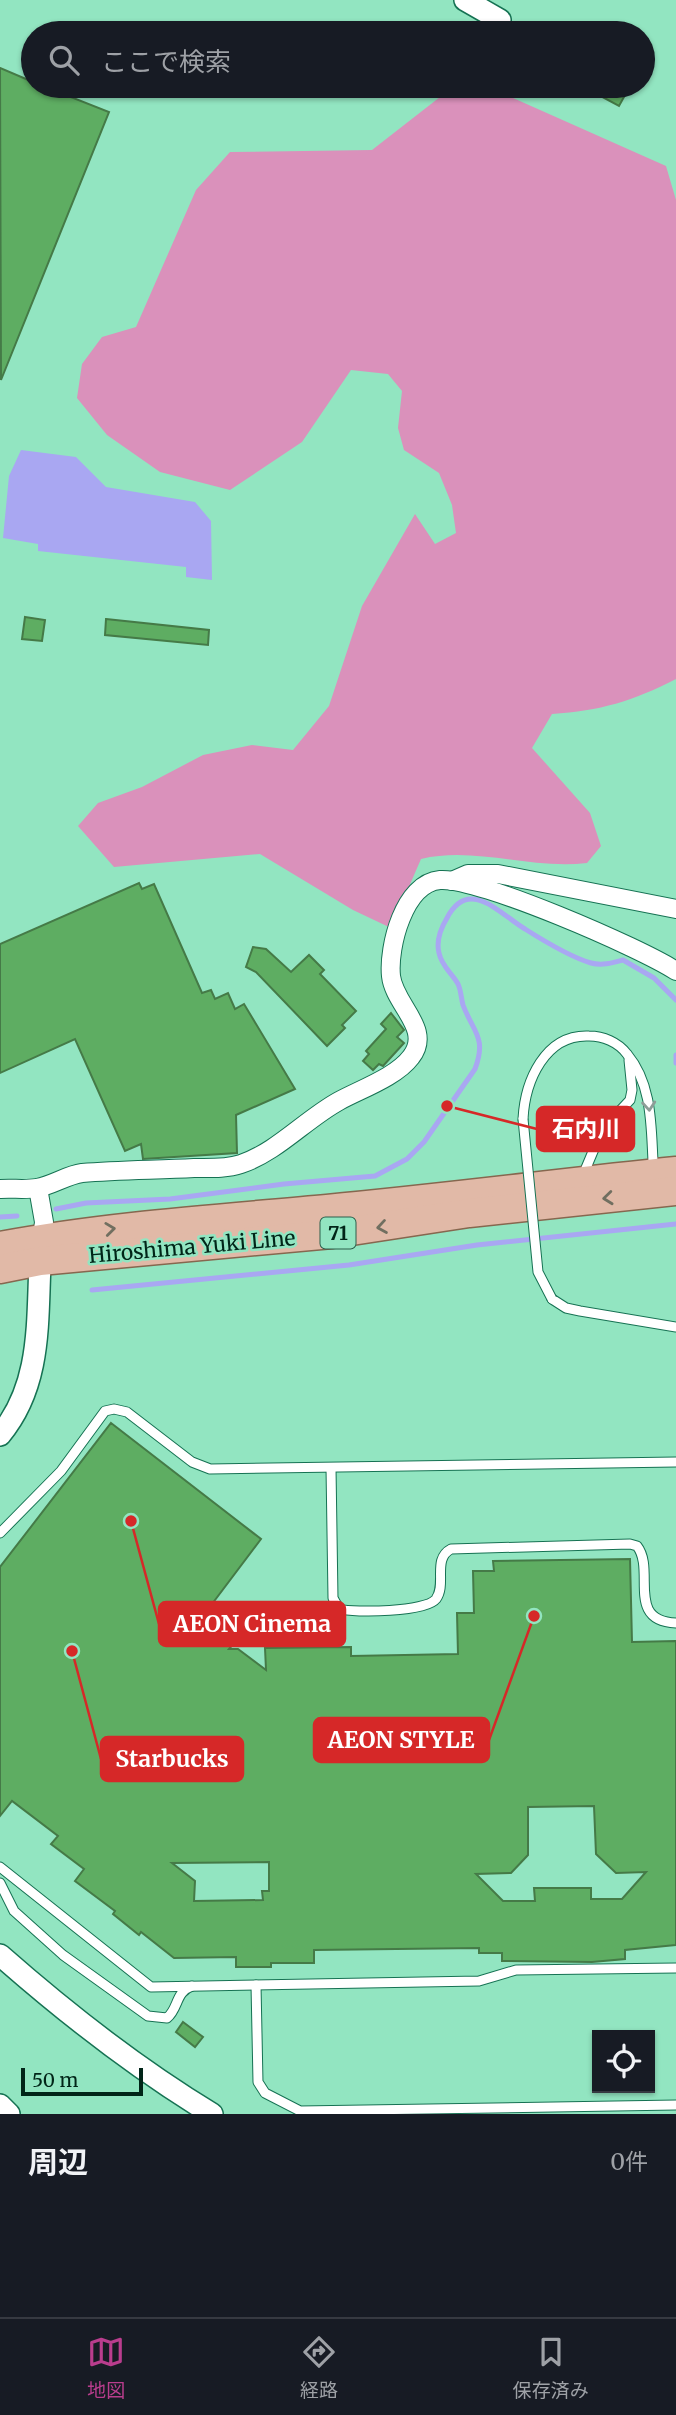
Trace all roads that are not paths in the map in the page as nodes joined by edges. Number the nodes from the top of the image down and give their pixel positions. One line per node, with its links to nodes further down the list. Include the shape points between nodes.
1 (465, 0): 2 (street)
2 (500, 20)
3 (452, 881): 4 (street, via 468,874 498,874); 5 (street, via 542,910); 9 (street, via 425,884 414,895 397,934 391,977 419,1037 409,1060 242,1164 79,1173)
4 (676, 909)
5 (676, 971)
6 (628, 1055): 7 (lane, one-way to 7, via 647,1089); 8 (lane, via 630,1100 603,1130); 16 (lane, bridge, via 615,1043 594,1036 570,1038 543,1056 535,1073 523,1119 538,1272 552,1298 566,1308)
7 (668, 1164): 8 (main road); 12 (main road, Hiroshima Yuki Line / 71)
8 (586, 1168): 12 (main road, via 465,1181)
9 (38, 1188): 10 (street); 14 (street, via 44,1222)
10 (0, 1189)
11 (676, 1191): 14 (main road, Hiroshima Yuki Line / 71, one-way to 14, via 469,1213 332,1234)
12 (390, 1202): 14 (main road, Hiroshima Yuki Line / 71, one-way to 12, via 216,1217)
13 (0, 1246): 14 (main road, Hiroshima Yuki Line / 71)
14 (41, 1250): 15 (main road, Hiroshima Yuki Line / 71); 17 (street, via 31,1379 21,1405)
15 (0, 1269)
16 (676, 1327)
17 (0, 1435)
18 (676, 1462): 19 (lane)
19 (331, 1468): 20 (lane, via 205,1468 127,1412 109,1410 61,1471); 21 (lane, via 333,1598 339,1609 424,1608 438,1594 443,1557 451,1549 629,1544 642,1553 644,1598 651,1613)
20 (0, 1533)
21 (676, 1623)
22 (0, 1867): 27 (lane, via 151,1987)
23 (0, 1883): 27 (lane, via 14,1911 63,1955 148,2016 167,2018 173,2014 178,1996)
24 (0, 1955): 31 (street, via 101,2040)
25 (676, 1968): 26 (lane, via 516,1970 479,1981)
26 (256, 1984): 27 (lane); 29 (lane, via 258,2082 265,2093 300,2111)
27 (194, 1986)
28 (0, 2105): 30 (street)
29 (676, 2105)
30 (9, 2114)
31 (212, 2114)

